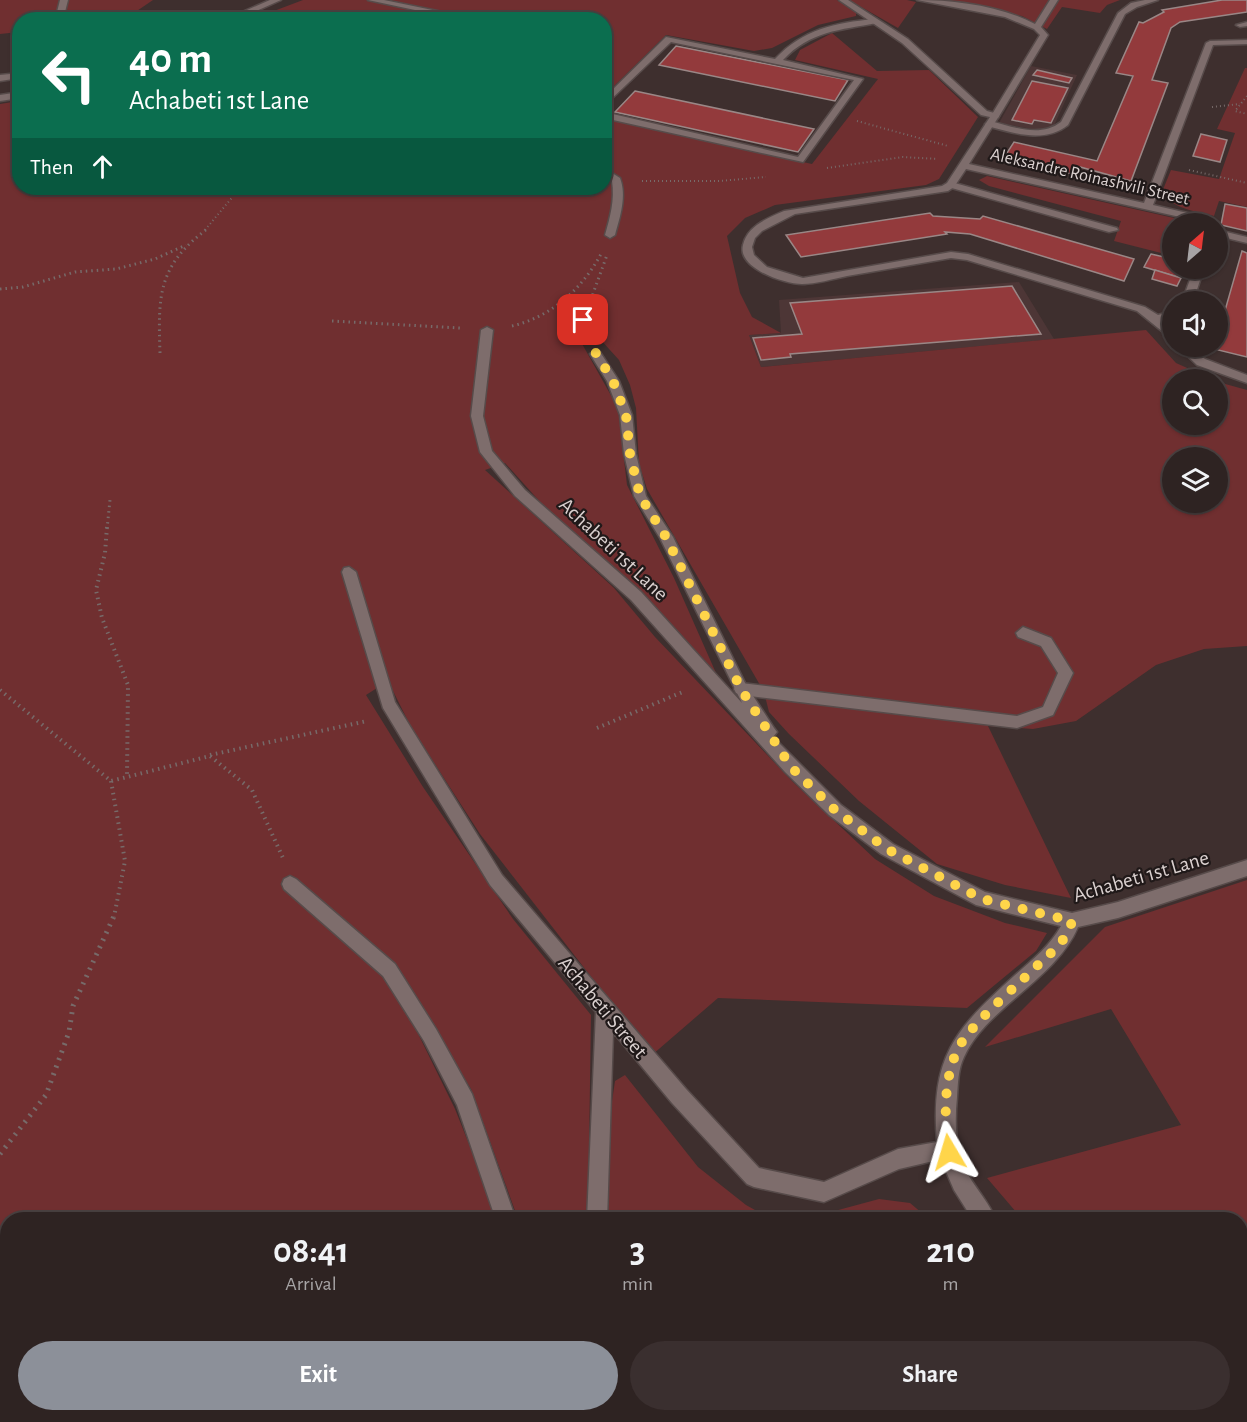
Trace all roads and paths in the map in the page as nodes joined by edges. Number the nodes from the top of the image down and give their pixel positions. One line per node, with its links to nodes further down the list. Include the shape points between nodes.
1 (372, 0): 8 (street)
2 (843, 0): 9 (street, Aleksandre Roinashvili Street)
3 (921, 0): 10 (street, via 1017,18)
4 (1054, 0): 10 (street)
5 (1154, 0): 18 (street, via 1122,13 1058,130 1047,134)
6 (273, 1): 7 (street)
7 (247, 12)
8 (435, 12)
9 (874, 21): 12 (street, via 827,28 801,38); 18 (street, Aleksandre Roinashvili Street, via 905,41)
10 (1038, 26): 18 (street, via 1044,35)
11 (1247, 42): 20 (street, via 1210,43)
12 (777, 62): 13 (street, via 669,39); 16 (street, via 859,79)
13 (612, 95)
14 (1247, 96): 15 (path, via 1235,111)
15 (1247, 114)
16 (833, 115): 17 (street, via 800,160); 19 (path)
17 (612, 117)
18 (992, 120): 19 (street, Aleksandre Roinashvili Street)
19 (972, 152): 21 (street, Aleksandre Roinashvili Street)
20 (1162, 164): 23 (path); 26 (street)
21 (963, 166): 24 (street, Aleksandre Roinashvili Street); 26 (street, Aleksandre Roinashvili Street)
22 (612, 177): 29 (street, via 617,180 619,204)
23 (1247, 183)
24 (951, 185): 28 (street); 35 (street, via 935,191 792,211 756,232 747,247 761,268 786,280 802,281 951,255 968,257 1141,309)
25 (234, 195): 32 (path, via 208,228)
26 (1147, 207): 27 (street, Aleksandre Roinashvili Street)
27 (1174, 213)
28 (1113, 230)
29 (610, 235): 38 (path, via 589,273 550,312 523,325); 40 (path, via 605,271 583,320 586,337)
30 (1228, 235): 31 (street)
31 (1247, 240)
32 (186, 245): 33 (path, via 155,259 116,269 75,272); 39 (path, via 167,275 158,306)
33 (0, 290)
34 (1162, 317): 35 (street)
35 (1156, 319): 37 (street)
36 (332, 321): 38 (path)
37 (1162, 325)
38 (487, 330): 46 (street, Achabeti 1st Lane, via 477,416 486,452 520,493 636,596)
39 (160, 353)
40 (596, 354): 47 (street, via 613,381 626,415 640,496 666,537)
41 (1195, 357): 42 (street, via 1222,373)
42 (1247, 380)
43 (110, 500): 53 (path, via 105,553 96,590 102,618 128,686)
44 (350, 572): 49 (street, Achabeti Street, via 388,704)
45 (1023, 633): 47 (street, via 1046,642 1066,673 1048,711 1017,722)
46 (711, 680): 50 (path); 52 (street, Achabeti 1st Lane)
47 (741, 689): 52 (street)
48 (0, 690): 54 (path)
49 (395, 715): 51 (path); 58 (street, Achabeti Street, via 496,880)
50 (597, 728)
51 (210, 756): 53 (path); 56 (path, via 252,789 274,835)
52 (791, 767): 57 (street, Achabeti 1st Lane, via 835,810 887,849 982,899)
53 (127, 777): 54 (path)
54 (111, 781): 60 (path, via 125,861 113,920 73,1006 69,1032 46,1095)
55 (1247, 868): 57 (street, Achabeti 1st Lane)
56 (290, 884): 61 (street, via 389,970 465,1101)
57 (1072, 921): 59 (street, via 1064,939 959,1047 948,1084 945,1128)
58 (605, 1009): 59 (street, Achabeti Street, via 754,1177 824,1192 898,1159); 62 (street)
59 (949, 1152): 63 (street, via 956,1176)
60 (0, 1154)
61 (503, 1212)
62 (597, 1212)
63 (979, 1212)

